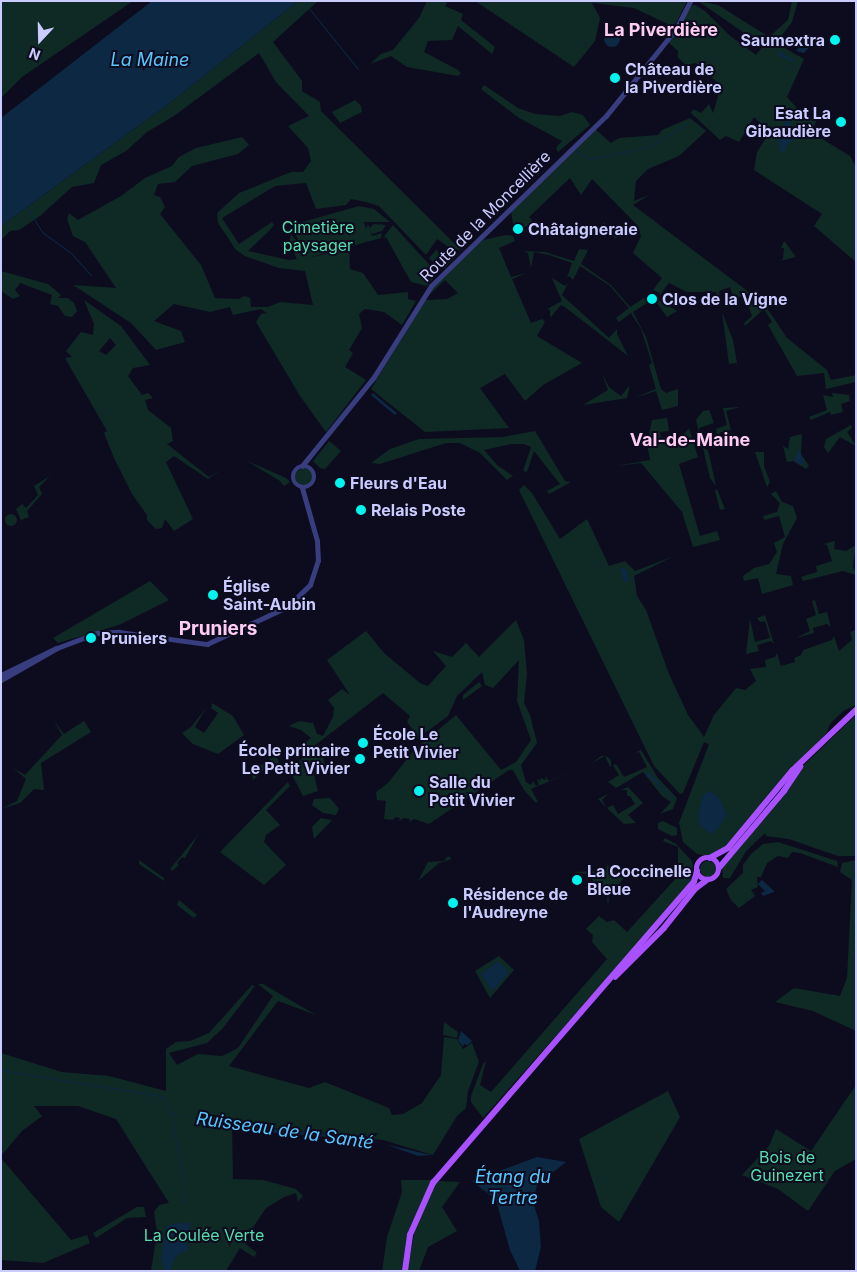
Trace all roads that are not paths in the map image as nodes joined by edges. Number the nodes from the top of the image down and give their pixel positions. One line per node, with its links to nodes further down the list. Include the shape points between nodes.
1 (690, 1): 2 (street, Route de la Moncellière, via 676,29 606,116 431,286 374,377)
2 (309, 458): 3 (street, Route de la Moncellière); 4 (street)
3 (302, 466): 4 (street); 6 (street, via 293,476 295,483)
4 (310, 468): 5 (street, via 315,477)
5 (308, 487): 6 (street); 7 (street)
6 (302, 488): 7 (street)
7 (306, 494): 8 (street, via 317,541 317,568 310,585 287,607 207,644 106,632)
8 (57, 648): 9 (street); 10 (street)
9 (1, 675)
10 (1, 680)
11 (856, 710): 12 (main road)
12 (802, 763): 13 (main road, via 728,848); 14 (main road, via 784,791)
13 (710, 858): 14 (main road); 15 (main road, via 699,862)
14 (719, 868): 16 (main road, via 716,878)
15 (697, 871): 16 (main road); 17 (main road, via 694,882)
16 (707, 880): 17 (main road, via 695,889 628,967)
17 (603, 986): 18 (main road, via 433,1183 410,1235)
18 (405, 1271)

